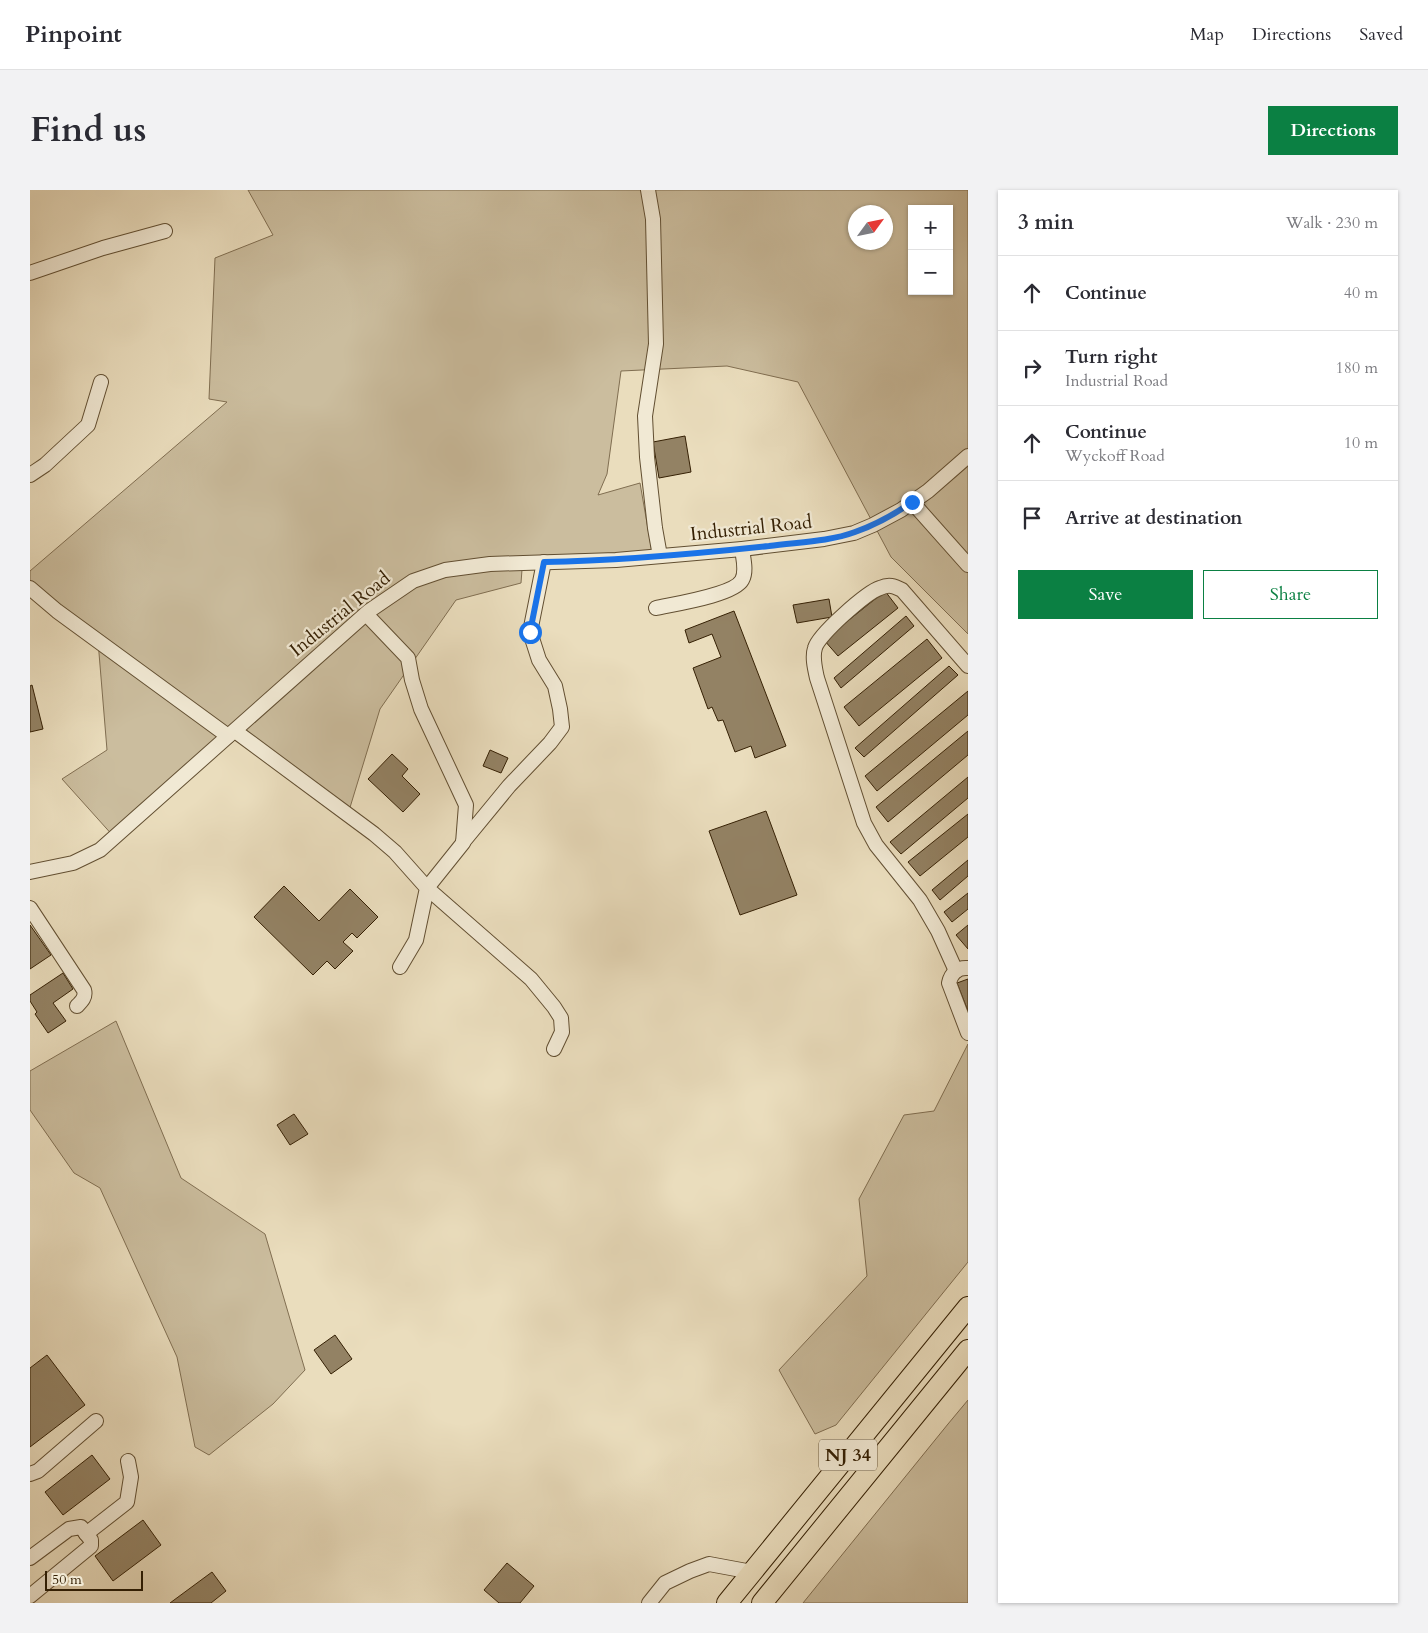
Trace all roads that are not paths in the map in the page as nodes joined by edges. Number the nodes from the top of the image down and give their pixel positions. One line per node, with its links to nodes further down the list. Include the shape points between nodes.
1 (648, 190): 9 (street, via 654,219 656,344 645,416)
2 (166, 231): 3 (street)
3 (30, 273)
4 (101, 382): 6 (street, via 88,425)
5 (968, 456): 7 (street, Industrial Road)
6 (30, 476)
7 (912, 502): 8 (street, Industrial Road, via 854,533); 11 (street)
8 (742, 549): 9 (street, Industrial Road); 13 (street, via 742,580 734,588)
9 (660, 556): 10 (street, Industrial Road)
10 (544, 562): 14 (street, Industrial Road, via 490,564 439,572 401,588); 17 (street, via 530,632 539,660 555,686 562,727)
11 (968, 565)
12 (30, 588): 16 (street, via 57,611)
13 (656, 608)
14 (366, 614): 16 (street, Industrial Road); 17 (street, via 408,658 421,709 466,806)
15 (968, 666): 22 (street, via 902,590 891,585 870,594 826,631 814,648 817,678 864,823 876,845 920,900)
16 (232, 734): 18 (street, Industrial Road, via 100,850 73,864); 19 (street, via 374,834)
17 (463, 842): 19 (street)
18 (30, 872)
19 (427, 888): 21 (street, via 416,940); 25 (street, via 531,979 554,1007 561,1018 562,1032)
20 (30, 908): 23 (street, via 84,990 84,999)
21 (400, 967)
22 (962, 970): 24 (street, via 951,976 949,983)
23 (77, 1006)
24 (968, 1033)
25 (554, 1049)
26 (968, 1306): 33 (highway, NJ 34)
27 (968, 1350): 37 (highway, NJ 34)
28 (96, 1421): 30 (street, via 38,1471)
29 (128, 1461): 31 (street, via 131,1477 127,1502)
30 (30, 1474)
31 (86, 1534): 32 (street, via 81,1527 69,1529); 34 (street, via 91,1546)
32 (30, 1558)
33 (752, 1572): 35 (street, via 709,1564 665,1583); 36 (highway, NJ 34)
34 (30, 1596)
35 (649, 1603)
36 (727, 1603)
37 (762, 1603)

